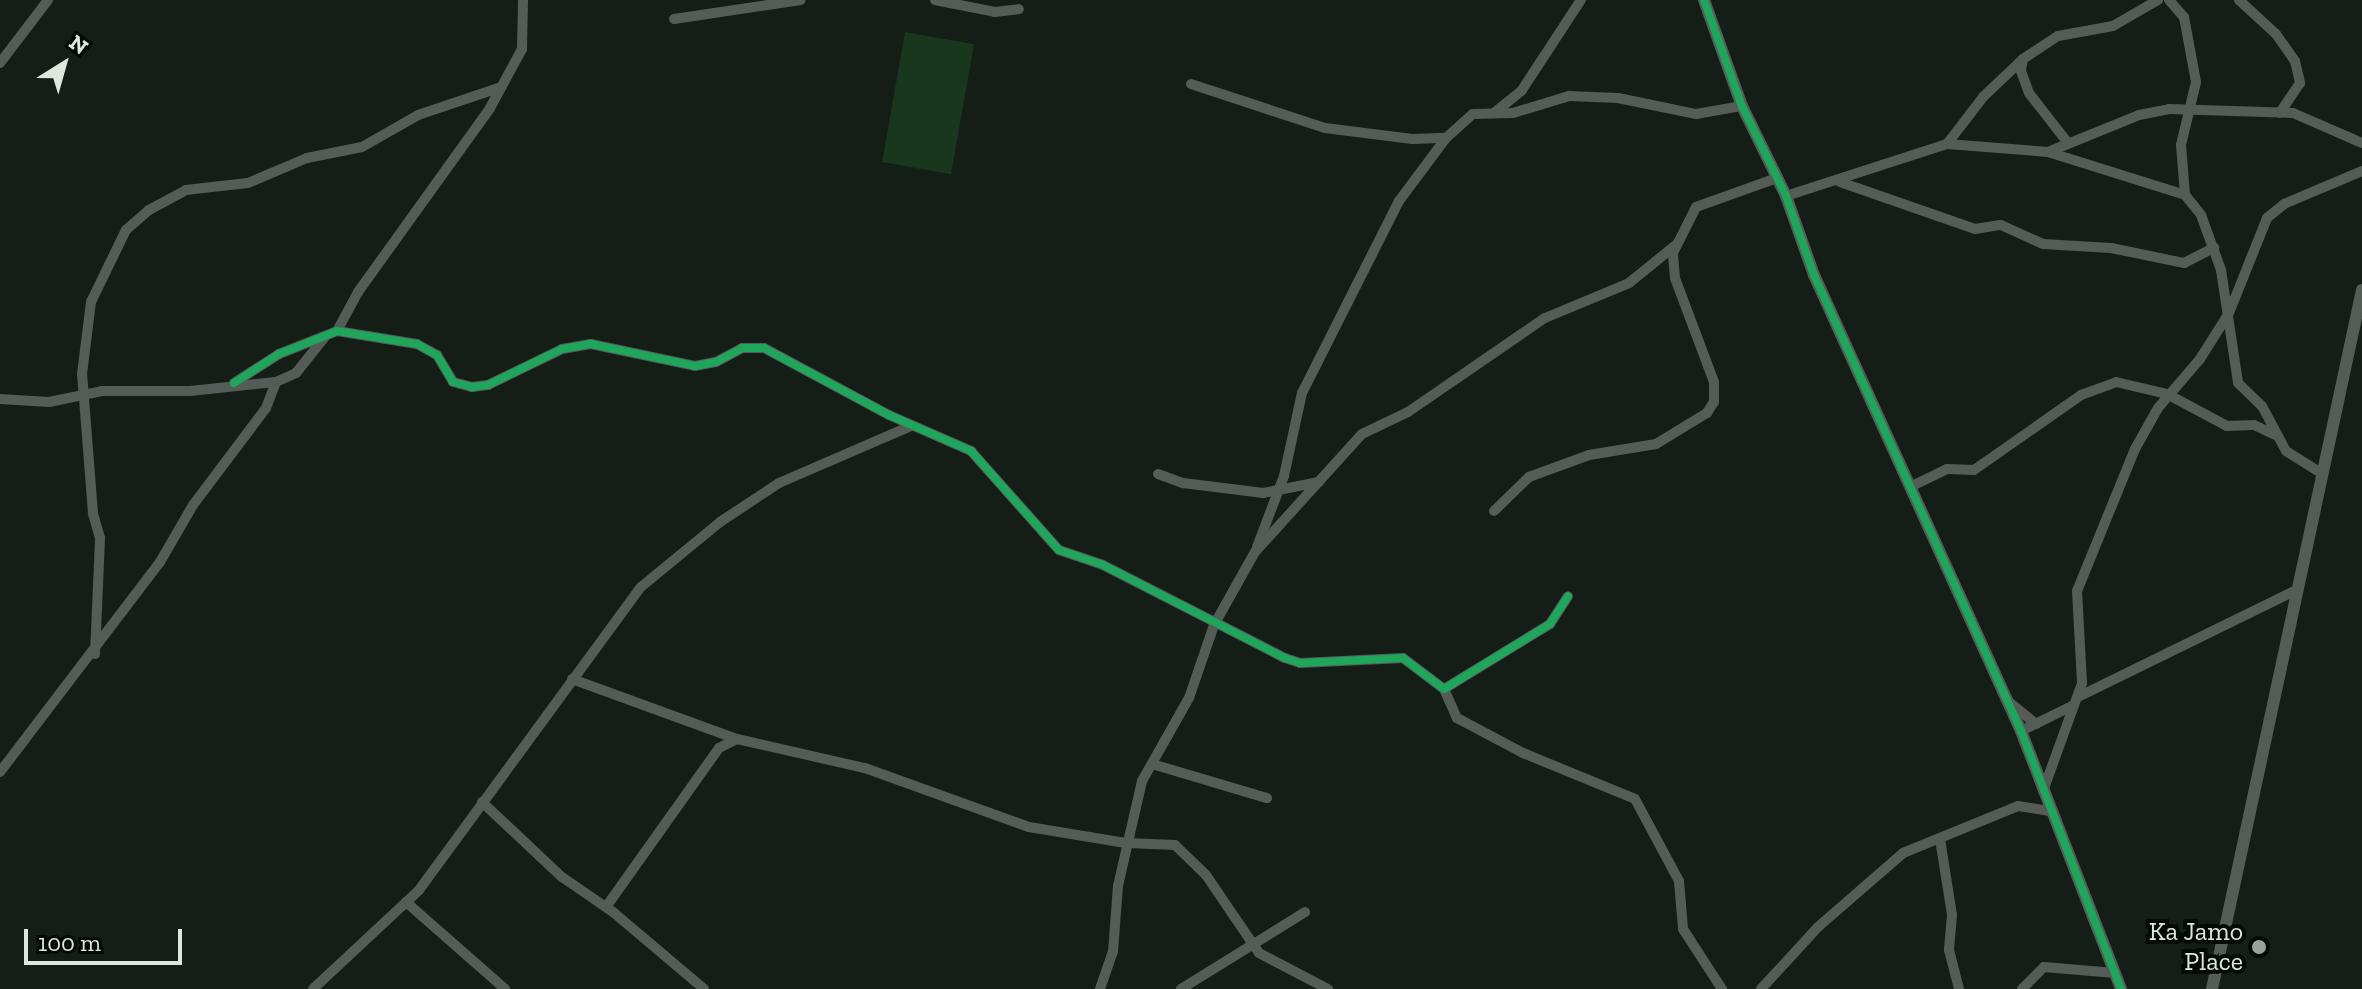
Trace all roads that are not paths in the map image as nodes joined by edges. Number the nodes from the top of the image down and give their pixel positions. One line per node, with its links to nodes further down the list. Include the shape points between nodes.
1 (48, 0): 13 (street)
2 (523, 0): 15 (street, via 522,49)
3 (801, 0): 11 (street)
4 (935, 0): 10 (street, via 995,12)
5 (1581, 0): 18 (street, via 1522,90)
6 (1704, 0): 16 (street)
7 (2158, 0): 12 (street, via 2113,26 2058,36)
8 (2169, 0): 17 (street, via 2187,27 2196,82)
9 (2239, 0): 19 (street, via 2288,46 2298,69 2300,83)
10 (1019, 9)
11 (674, 19)
12 (2023, 59): 21 (street, via 2023,82); 23 (street, via 1983,97)
13 (0, 63)
14 (1191, 84): 20 (street, via 1325,128)
15 (501, 87): 35 (street, via 483,121 358,292); 40 (street, via 418,115 362,147 307,158 248,183 186,190 149,210 126,230 95,288)
16 (1742, 106): 18 (street, via 1696,114 1590,95); 26 (street)
17 (2192, 112): 19 (street); 21 (street, via 2156,110); 28 (street, via 2181,145)
18 (1494, 113): 20 (street, via 1473,114)
19 (2280, 113): 22 (street, via 2310,117)
20 (1446, 138): 48 (street, via 1399,201 1302,393)
21 (2068, 143): 24 (street)
22 (2362, 143)
23 (1947, 144): 24 (street); 27 (street)
24 (2048, 152): 28 (street)
25 (2362, 171): 33 (street, via 2338,178 2267,218)
26 (1777, 178): 29 (street); 30 (street, via 1696,207)
27 (1840, 182): 29 (street); 31 (street, via 1972,228 2001,225 2052,246 2111,248 2184,263)
28 (2185, 195): 31 (street, via 2201,215)
29 (1786, 196): 47 (street, via 1814,275)
30 (1677, 244): 46 (street, via 1629,283 1545,318 1415,408 1362,434); 49 (street, via 1672,267 1714,382 1714,402 1683,432 1656,444 1589,455 1529,477)
31 (2214, 248): 33 (street)
32 (2362, 290): 34 (street)
33 (2229, 313): 39 (street, via 2200,359); 43 (street, via 2238,383 2262,406)
34 (2359, 318): 44 (street)
35 (337, 331): 36 (street); 42 (street, via 417,344 437,355 453,382 472,387 488,385 562,349 591,344 695,366 742,348 764,348)
36 (324, 338): 37 (street, via 296,373); 38 (street, via 279,354)
37 (276, 382): 38 (street); 54 (street, via 261,416 193,505)
38 (234, 383): 40 (street, via 190,391)
39 (2167, 394): 43 (street, via 2213,421 2254,425); 47 (street, via 2116,382 2093,389 1974,470 1947,469); 57 (street, via 2135,449 2077,591)
40 (81, 396): 41 (street, via 29,403); 54 (street, via 100,538)
41 (0, 399)
42 (911, 426): 53 (street, via 971,451 1059,550 1120,573); 55 (street, via 779,483 720,522 641,587)
43 (2275, 435): 44 (street, via 2296,460)
44 (2321, 473): 51 (street)
45 (1158, 474): 48 (street, via 1195,485)
46 (1319, 482): 48 (street); 50 (street)
47 (1912, 486): 58 (street)
48 (1278, 491): 50 (street)
49 (1494, 511)
50 (1255, 552): 53 (street)
51 (2296, 590): 57 (street); 86 (street)
52 (1568, 596): 56 (street, via 1550,624)
53 (1214, 625): 56 (street, via 1300,663 1403,658); 62 (street, via 1189,698)
54 (95, 654): 63 (street)
55 (572, 679): 61 (street); 66 (street)
56 (1444, 689): 81 (street, via 1457,718 1523,753 1635,799 1679,881 1683,929)
57 (2077, 700): 59 (street); 64 (street)
58 (2009, 702): 59 (street); 60 (street)
59 (2036, 724): 60 (street)
60 (2021, 731): 64 (street)
61 (737, 739): 69 (street, via 886,775 1029,827); 71 (street, via 719,748)
62 (1152, 764): 65 (street); 69 (street, via 1136,799)
63 (1, 771)
64 (2043, 791): 67 (street)
65 (1267, 798)
66 (482, 802): 70 (street); 71 (street, via 562,877)
67 (2050, 811): 68 (street, via 2018,806); 74 (street)
68 (1940, 839): 82 (street, via 1903,853 1877,871); 83 (street, via 1952,915 1949,950)
69 (1126, 843): 73 (street, via 1181,848); 78 (street, via 1113,952)
70 (406, 902): 75 (street); 76 (street)
71 (606, 907): 77 (street)
72 (1305, 912): 73 (street)
73 (1256, 946): 79 (street); 80 (street, via 1267,960)
74 (2115, 973): 84 (street, via 2044,967); 85 (street)
75 (313, 989)
76 (505, 989)
77 (704, 989)
78 (1100, 989)
79 (1181, 989)
80 (1328, 989)
81 (1722, 989)
82 (1761, 989)
83 (1959, 989)
84 (2022, 989)
85 (2121, 989)
86 (2212, 989)

